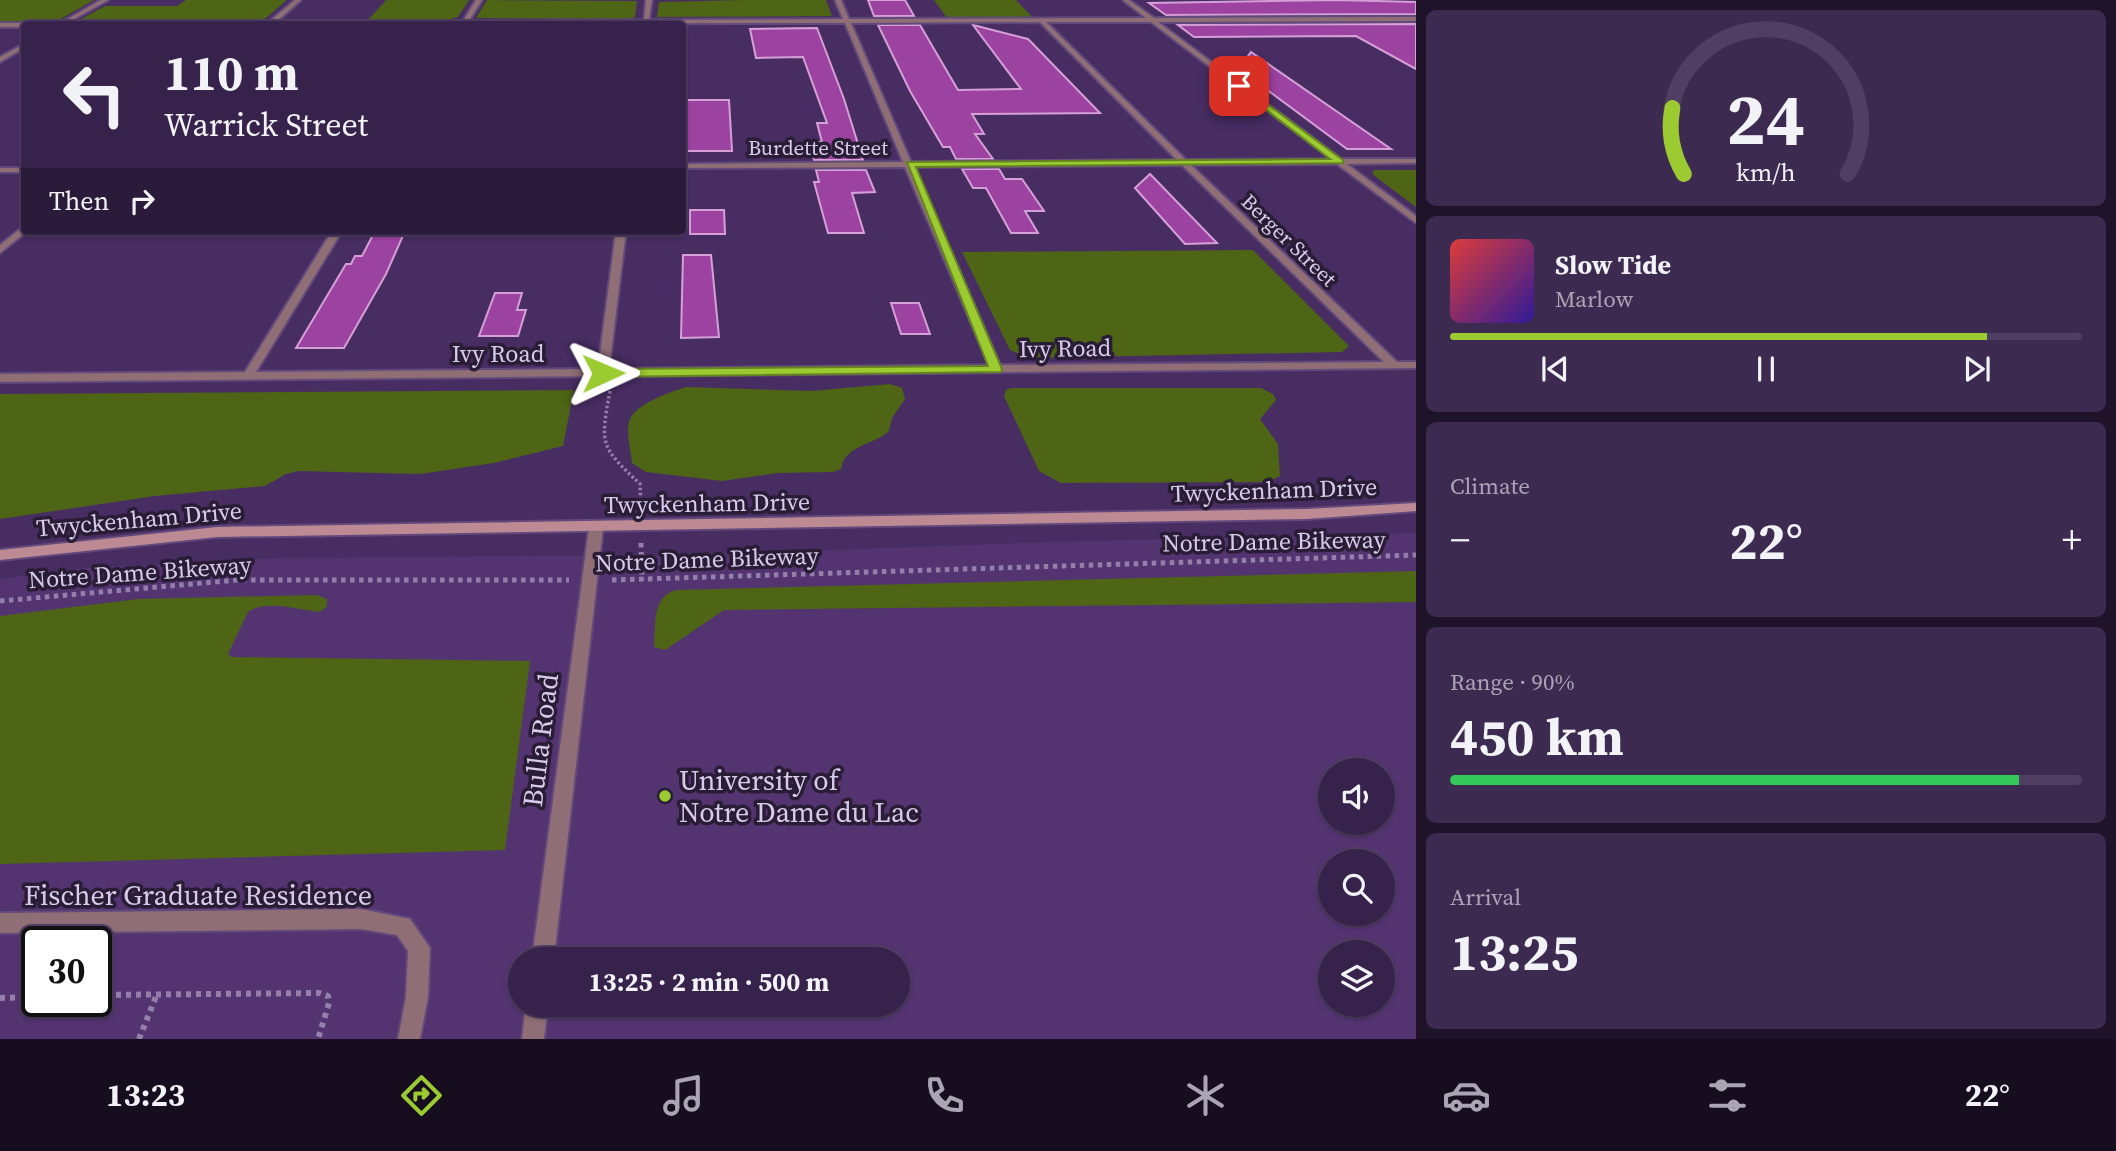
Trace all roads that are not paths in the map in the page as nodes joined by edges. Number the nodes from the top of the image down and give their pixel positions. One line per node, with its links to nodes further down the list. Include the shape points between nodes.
1 (105, 0): 10 (street)
2 (298, 0): 11 (street)
3 (479, 0): 12 (street)
4 (649, 0): 13 (street)
5 (838, 0): 14 (street)
6 (1126, 0): 9 (street)
7 (1416, 19): 9 (street)
8 (1041, 20): 9 (street); 14 (street); 20 (street, Berger Street)
9 (1152, 20): 22 (street)
10 (67, 21)
11 (274, 21)
12 (466, 21)
13 (647, 21)
14 (847, 21): 15 (street); 23 (street)
15 (686, 23)
16 (0, 25): 17 (street)
17 (21, 25)
18 (21, 48): 19 (street)
19 (0, 60)
20 (1184, 161): 22 (street, Burdette Street); 23 (street, Burdette Street); 33 (street, Berger Street)
21 (1416, 161): 22 (street, Burdette Street)
22 (1339, 162): 27 (street)
23 (910, 164): 24 (street, Burdette Street); 34 (street)
24 (686, 166)
25 (0, 170): 26 (street)
26 (21, 170)
27 (1416, 220)
28 (21, 232): 31 (street)
29 (335, 235): 36 (street)
30 (621, 235): 35 (street)
31 (0, 250)
32 (1416, 365): 33 (street, Ivy Road)
33 (1395, 366): 34 (street, Ivy Road)
34 (996, 369): 35 (street, Ivy Road)
35 (608, 373): 36 (street, Ivy Road)
36 (248, 376): 37 (street, Ivy Road)
37 (0, 378)
38 (1416, 507): 39 (street, Twyckenham Drive, via 1307,514)
39 (596, 528): 40 (street, Twyckenham Drive, via 217,532); 42 (street, Bulla Road)
40 (0, 555)
41 (0, 923): 44 (street, Fischer Graduate Residence, via 361,919 403,926 419,948)
42 (544, 947)
43 (536, 1017): 45 (street)
44 (409, 1039)
45 (533, 1039)

